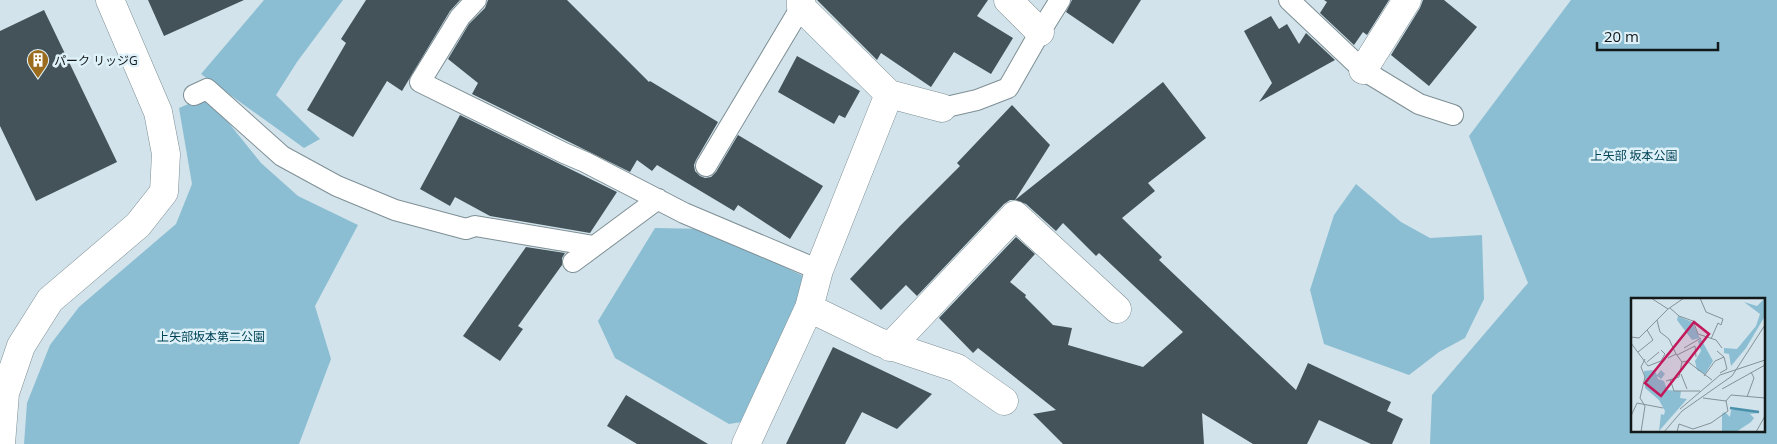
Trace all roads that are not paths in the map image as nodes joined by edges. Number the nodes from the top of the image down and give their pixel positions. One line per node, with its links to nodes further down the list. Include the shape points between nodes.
1 (110, 0): 11 (street)
2 (476, 0): 15 (lane, via 460,17 420,82)
3 (1008, 0): 8 (street)
4 (1060, 0): 8 (lane)
5 (1289, 0): 9 (lane)
6 (1407, 0): 9 (street)
7 (801, 4): 10 (street); 14 (lane)
8 (1040, 32): 12 (lane, via 1008,88)
9 (1363, 70): 13 (lane, via 1419,104)
10 (889, 94): 12 (street); 18 (street)
11 (176, 104): 16 (lane, via 207,89 282,156 336,186 395,210 466,229 476,226); 23 (street, via 166,154 164,192 138,224 50,300 20,346 6,393)
12 (942, 108)
13 (1453, 115)
14 (706, 166)
15 (658, 199): 16 (lane); 18 (lane)
16 (594, 246): 17 (lane)
17 (574, 262)
18 (819, 270): 19 (street)
19 (809, 308): 21 (street); 24 (street)
20 (1117, 309): 21 (street, via 1016,215)
21 (890, 347): 22 (street, via 957,368)
22 (1004, 402)
23 (1, 444)
24 (746, 444)

